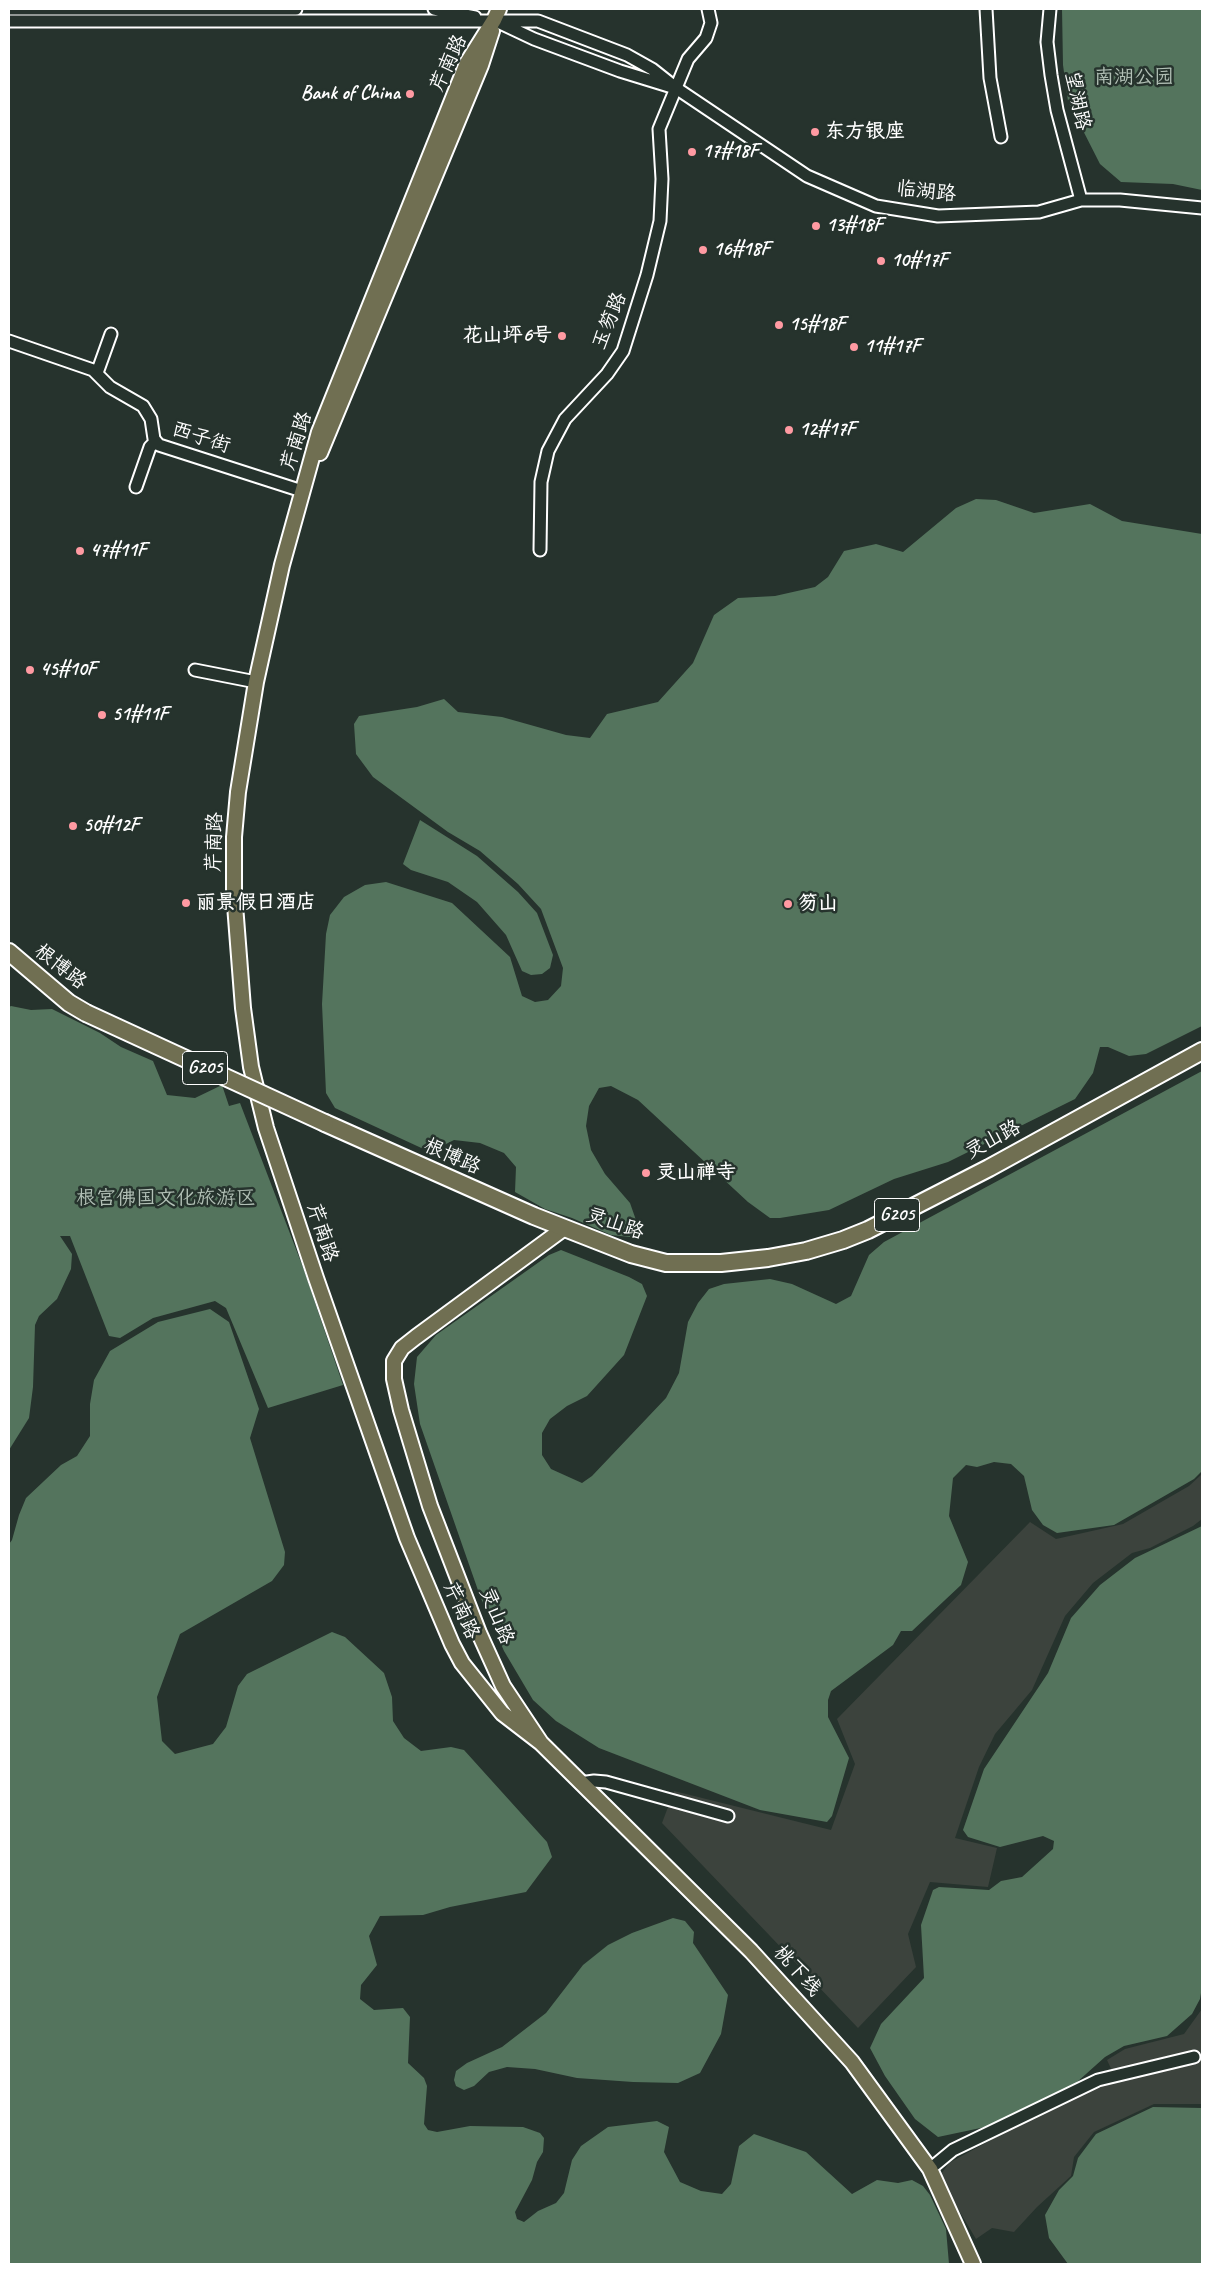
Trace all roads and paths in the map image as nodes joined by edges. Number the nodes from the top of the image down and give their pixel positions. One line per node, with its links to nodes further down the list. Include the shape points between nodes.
1 (296, 9): 6 (street)
2 (434, 9): 7 (street)
3 (708, 9): 9 (street, 玉笏路, via 711,23 706,38 688,59)
4 (986, 9): 10 (street, via 990,78)
5 (1050, 9): 11 (street, 望湖路, via 1047,42 1051,75)
6 (9, 10)
7 (497, 15): 8 (street, via 443,22); 9 (street, via 534,39 620,72); 9 (street, via 538,21 627,55); 18 (main road, 芹南路, via 467,63 319,432)
8 (9, 21)
9 (676, 88): 11 (street, 临湖路, via 807,176 876,206 938,216 1039,212); 19 (street, 玉笏路, via 659,129 660,221 647,275 622,351 607,374 565,419 548,451 541,482)
10 (1001, 137)
11 (1081, 200): 12 (street, 临湖路, via 1120,200)
12 (1202, 208)
13 (111, 334): 15 (street)
14 (9, 341): 15 (street, 西子街)
15 (97, 373): 16 (street, 西子街, via 147,411)
16 (155, 442): 17 (street, via 150,447); 18 (street, 西子街)
17 (136, 487)
18 (302, 491): 21 (main road, 芹南路)
19 (540, 550)
20 (195, 670): 21 (street)
21 (256, 682): 25 (main road, 芹南路, via 238,792 234,892 251,1067 266,1128 408,1538 452,1644 502,1713)
22 (9, 952): 24 (highway, 根博路 / G205, bridge, via 69,1003 86,1013)
23 (1202, 1051): 24 (highway, 灵山路 / G205, via 989,1168 844,1240 768,1258 682,1264 631,1254)
24 (563, 1228): 25 (main road, 灵山路, via 402,1348 394,1361 394,1379 401,1410 428,1498 479,1633 503,1686)
25 (540, 1743): 26 (main road, 桃下线)
26 (580, 1783): 27 (street, via 606,1782); 29 (main road, 桃下线, via 751,1951 834,2042)
27 (728, 1816)
28 (1194, 2057): 29 (street, via 1098,2080 953,2150)
29 (930, 2169): 30 (main road, 桃下线)
30 (973, 2264)

